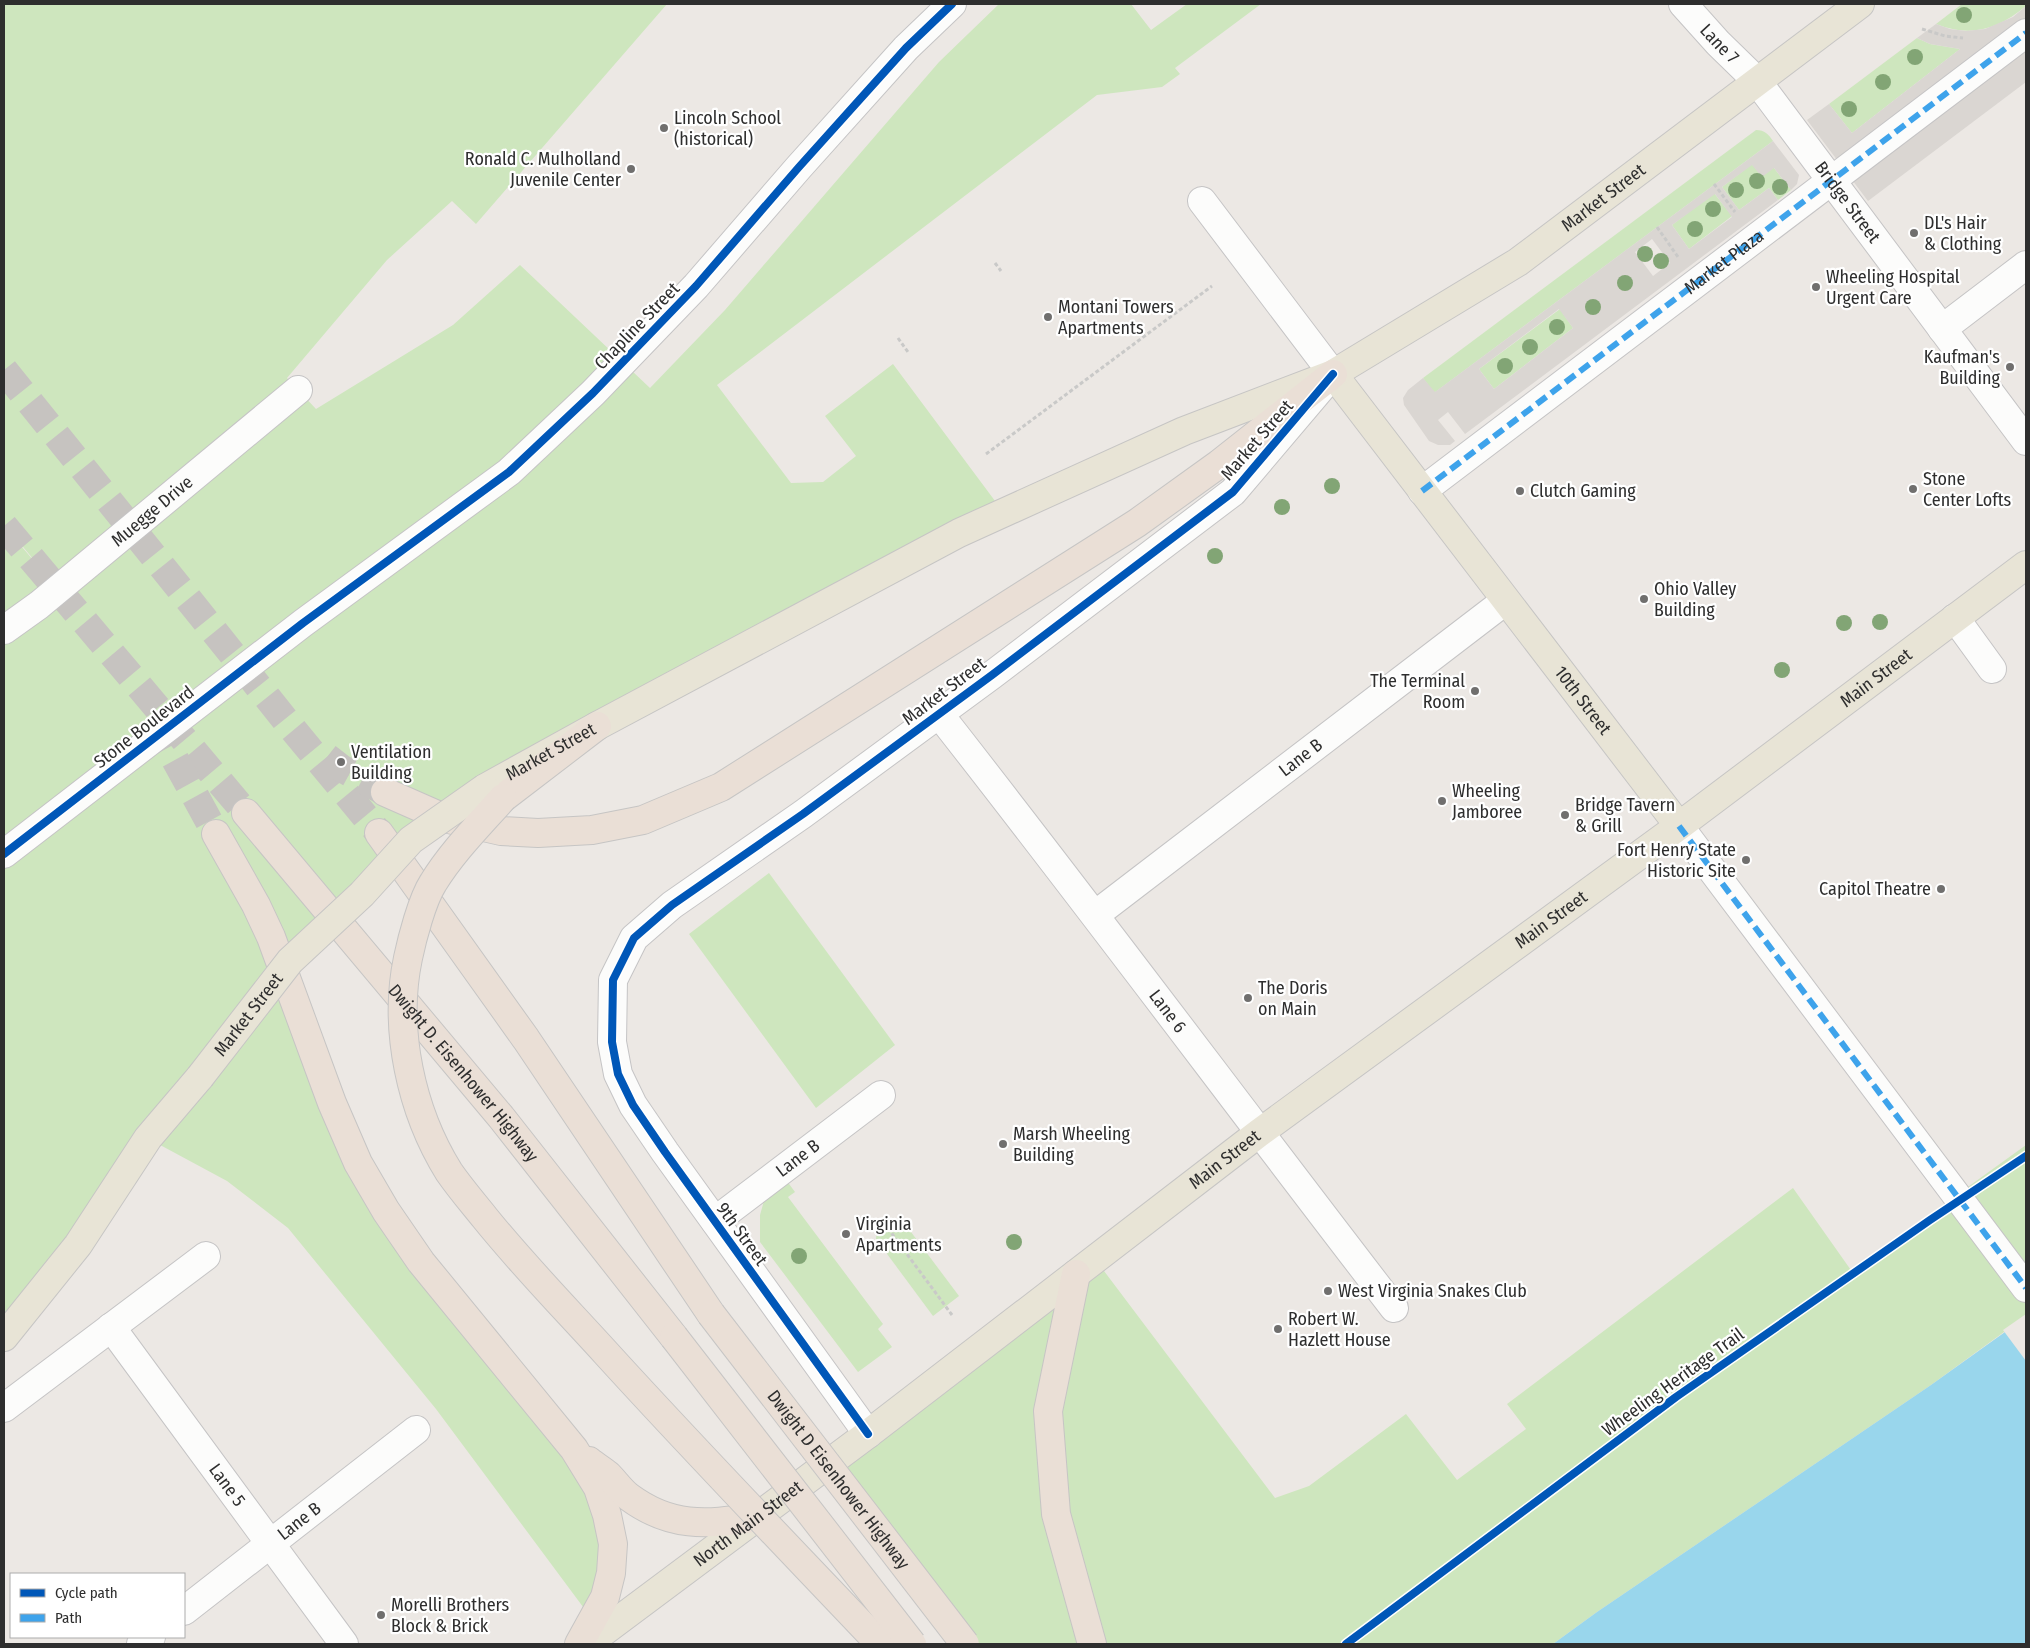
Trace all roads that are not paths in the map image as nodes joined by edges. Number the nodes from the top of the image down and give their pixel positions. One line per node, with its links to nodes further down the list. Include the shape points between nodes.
1 (952, 4): 17 (street, Chapline Street, via 906,48 696,286 593,393 509,472)
2 (1682, 4): 5 (street, Lane 7)
3 (1860, 4): 5 (main road, Market Street)
4 (2026, 33): 6 (street, Market Plaza)
5 (1757, 81): 6 (street, Bridge Street); 10 (main road, Market Street, via 1518,262)
6 (1832, 180): 9 (street, Bridge Street); 13 (street, Market Plaza)
7 (1202, 201): 10 (street)
8 (2026, 265): 9 (street)
9 (1942, 329): 12 (street, Bridge Street)
10 (1333, 374): 13 (main road, 10th Street); 20 (street, Market Street, via 1233,492); 21 (main road, Market Street, via 1184,431 959,533); 22 (highway, via 1220,464 1137,523 721,787 643,820 592,830 538,833 501,831 444,818)
11 (298, 390): 18 (street, Muegge Drive, via 39,605)
12 (2026, 442)
13 (1422, 491): 15 (main road, 10th Street)
14 (2026, 565): 16 (main road, Main Street)
15 (1505, 601): 25 (main road, 10th Street); 29 (street, Lane B)
16 (1955, 618): 19 (street); 25 (main road, Main Street)
17 (303, 623): 28 (street, Stone Boulevard)
18 (4, 630)
19 (1992, 669)
20 (939, 714): 29 (street, Lane 6); 30 (street, Market Street, via 672,906 634,938 613,980)
21 (597, 726): 23 (highway)
22 (385, 792)
23 (494, 793): 39 (main road, Market Street, bridge, via 411,840 362,894 290,961 148,1138 78,1245); 50 (highway, bridge, via 431,886 412,940 402,1005 409,1067 424,1121 450,1172 501,1237 647,1398)
24 (246, 813): 51 (highway, Dwight D. Eisenhower Highway, bridge, via 501,1117)
25 (1679, 826): 32 (main road, Main Street); 36 (street, 10th Street)
26 (379, 833): 52 (highway, Dwight D Eisenhower Highway, bridge, via 526,1039 711,1314)
27 (216, 834): 43 (highway, via 271,937 332,1103 358,1163 421,1262)
28 (4, 854)
29 (1095, 915): 32 (street, Lane 6)
30 (612, 1042): 33 (street, 9th Street, via 618,1074 634,1105)
31 (881, 1095): 33 (street, Lane B)
32 (1259, 1133): 35 (main road, Main Street); 37 (street, Lane 6)
33 (714, 1221): 42 (street, 9th Street)
34 (206, 1256): 38 (street)
35 (1076, 1274): 42 (main road, North Main Street); 53 (highway, via 1048,1411 1056,1514)
36 (2026, 1288)
37 (1394, 1308)
38 (110, 1327): 40 (street); 45 (street, Lane 5)
39 (4, 1337)
40 (4, 1408)
41 (416, 1430): 45 (street, Lane B)
42 (868, 1434): 44 (main road, North Main Street)
43 (574, 1450): 44 (highway, via 608,1476 628,1497 660,1515 688,1522); 48 (highway, via 598,1488 608,1515 613,1544 605,1597)
44 (754, 1518): 49 (main road, North Main Street)
45 (270, 1544): 46 (street, Lane B); 47 (street, Lane 5)
46 (185, 1610)
47 (344, 1644)
48 (579, 1644)
49 (587, 1644)
50 (880, 1644)
51 (912, 1644)
52 (966, 1644)
53 (1092, 1644)

